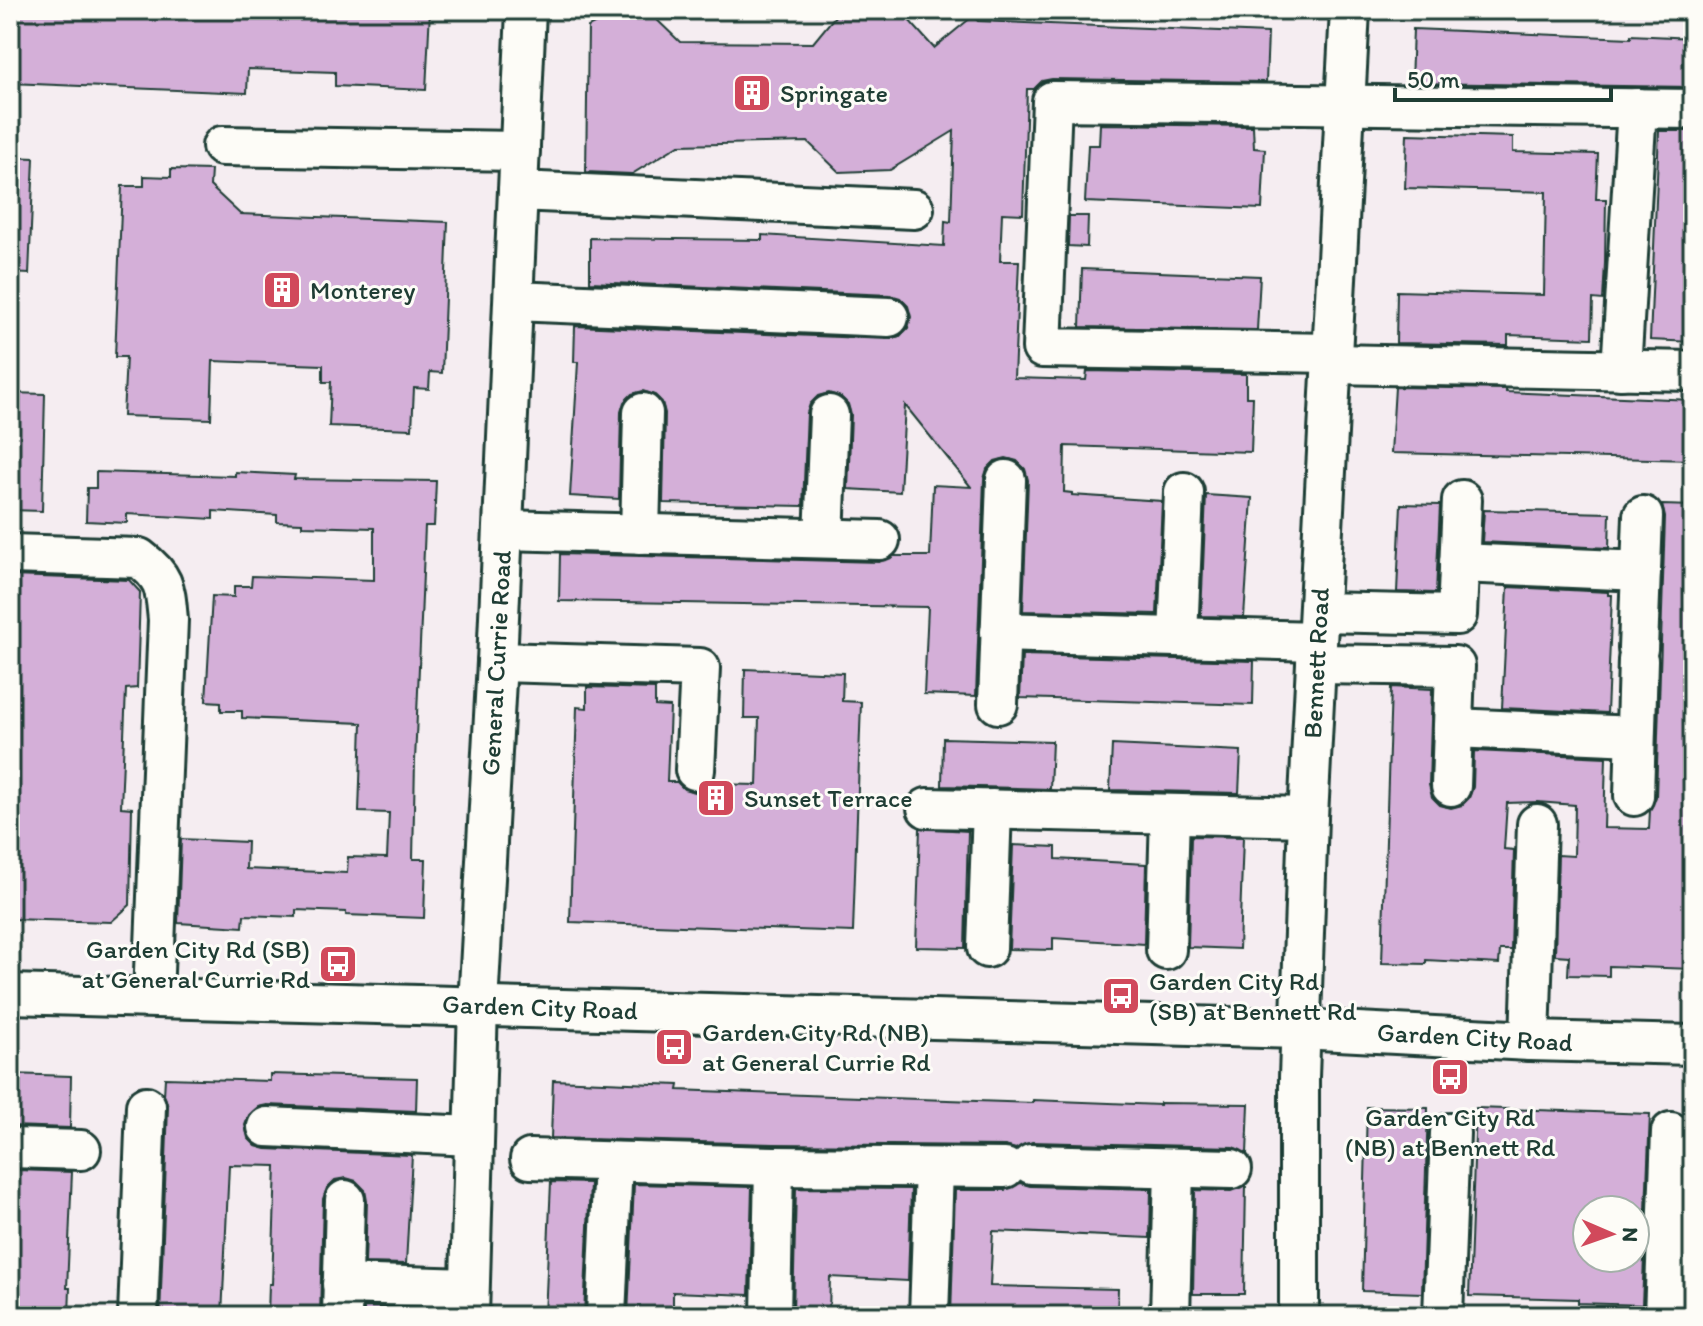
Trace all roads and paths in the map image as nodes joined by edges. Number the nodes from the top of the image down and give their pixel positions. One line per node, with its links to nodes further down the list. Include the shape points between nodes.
1 (526, 10): 7 (street, General Currie Road)
2 (1350, 10): 3 (street, Bennett Road)
3 (1346, 106): 4 (street); 12 (street, Bennett Road); 12 (street, via 1052,101 1042,348)
4 (1637, 108): 5 (street); 13 (street)
5 (1693, 109)
6 (222, 146): 7 (street)
7 (520, 151): 8 (street, General Currie Road)
8 (518, 191): 9 (street); 10 (street, General Currie Road)
9 (914, 209)
10 (514, 301): 11 (street); 21 (street, General Currie Road)
11 (889, 317)
12 (1332, 359): 13 (street); 30 (street, Bennett Road)
13 (1621, 370): 14 (street)
14 (1693, 371)
15 (643, 413): 22 (street)
16 (829, 415): 23 (street)
17 (1006, 480): 28 (street)
18 (1184, 492): 29 (street)
19 (1462, 500): 26 (street)
20 (1643, 516): 27 (street)
21 (503, 530): 22 (street); 31 (street, General Currie Road)
22 (640, 534): 23 (street)
23 (824, 538): 24 (street)
24 (880, 540)
25 (10, 554): 46 (street, via 139,558 155,570 165,589)
26 (1459, 563): 27 (street); 30 (street, via 1457,615)
27 (1641, 571): 34 (street)
28 (1000, 632): 29 (street); 32 (street)
29 (1178, 637): 30 (street)
30 (1317, 639): 33 (street, via 1455,666); 41 (street, Bennett Road)
31 (497, 662): 35 (street, via 700,668); 47 (street, General Currie Road)
32 (998, 704)
33 (1453, 728): 34 (street); 36 (street)
34 (1635, 736): 37 (street)
35 (695, 770)
36 (1451, 786)
37 (1634, 796)
38 (927, 808): 39 (street)
39 (992, 809): 40 (street); 43 (street)
40 (1170, 814): 41 (street); 44 (street)
41 (1308, 817): 48 (street, Bennett Road)
42 (1537, 824): 49 (street)
43 (987, 948)
44 (1166, 950)
45 (10, 994): 46 (street, Garden City Road)
46 (153, 997): 47 (street, Garden City Road)
47 (478, 1005): 48 (street, Garden City Road); 55 (street, General Currie Road)
48 (1300, 1029): 49 (street, Garden City Road); 72 (street, Bennett Road)
49 (1530, 1041): 50 (street, Garden City Road)
50 (1693, 1045)
51 (146, 1106): 67 (street)
52 (267, 1127): 55 (street)
53 (1671, 1132): 74 (street)
54 (1450, 1133): 73 (street)
55 (474, 1136): 66 (street, General Currie Road)
56 (10, 1148): 57 (street)
57 (81, 1150)
58 (530, 1159): 59 (street)
59 (613, 1162): 60 (street); 68 (street)
60 (774, 1166): 61 (street); 69 (street)
61 (934, 1168): 62 (street); 70 (street)
62 (1174, 1169): 63 (street); 71 (street)
63 (1232, 1169)
64 (345, 1200): 65 (street)
65 (342, 1300): 66 (street)
66 (469, 1302)
67 (138, 1316)
68 (606, 1316)
69 (771, 1316)
70 (929, 1316)
71 (1170, 1316)
72 (1299, 1316)
73 (1443, 1316)
74 (1664, 1316)

